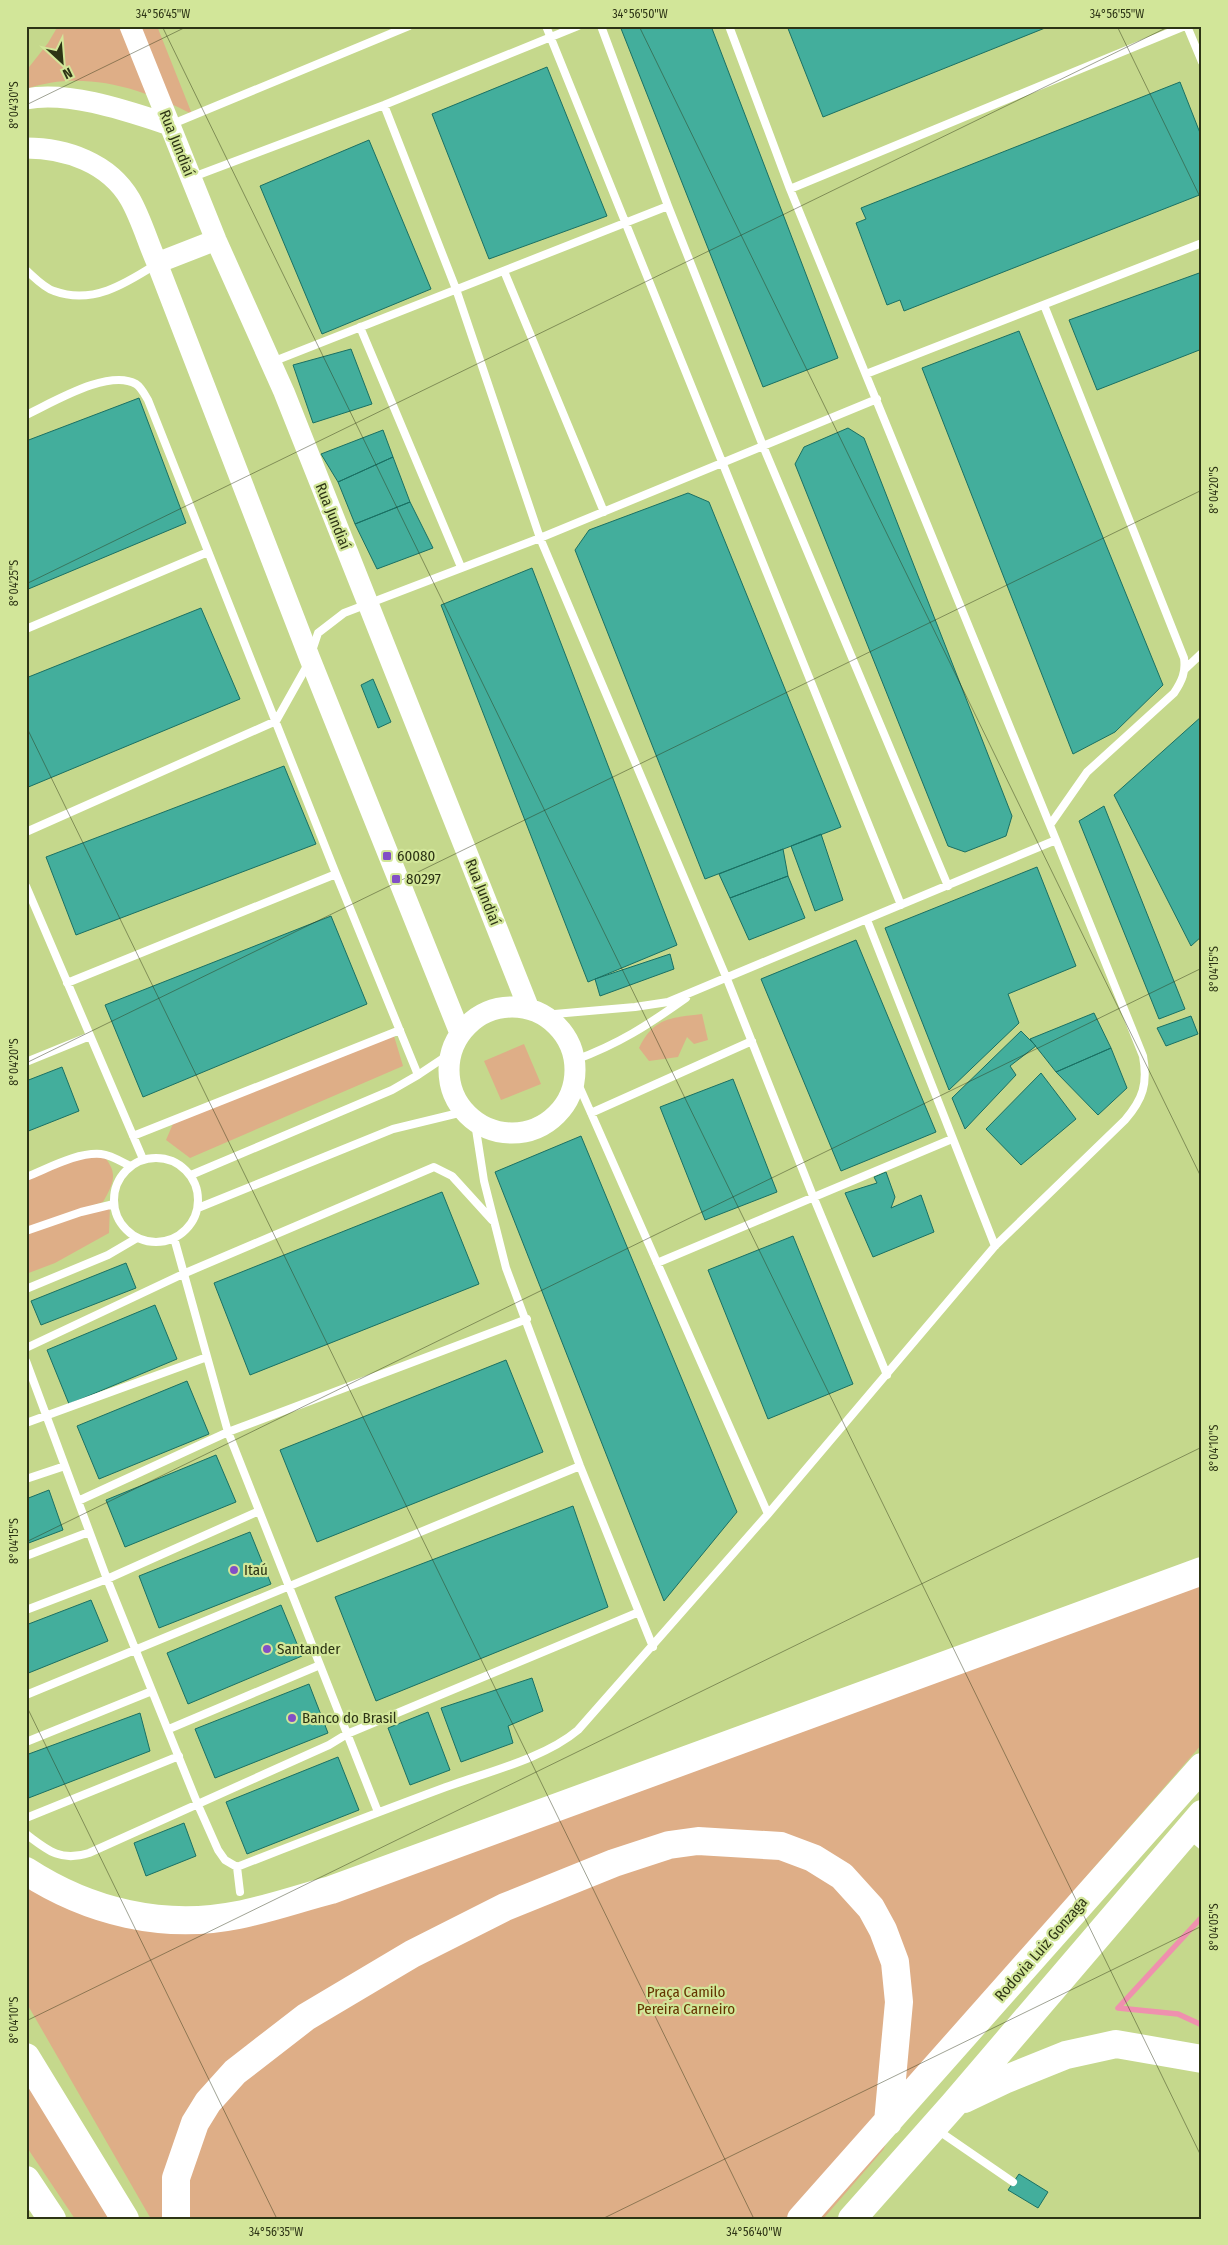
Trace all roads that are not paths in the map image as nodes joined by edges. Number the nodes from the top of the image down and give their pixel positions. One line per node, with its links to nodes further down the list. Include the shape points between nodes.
1 (130, 26): 12 (street, Rua Jundiaí)
2 (409, 26): 12 (lane)
3 (546, 26): 8 (lane)
4 (578, 26): 8 (lane)
5 (601, 26): 16 (lane)
6 (729, 26): 15 (lane)
7 (1186, 26): 9 (lane); 15 (lane)
8 (551, 37): 11 (lane); 17 (lane)
9 (1202, 62)
10 (26, 99): 12 (street, via 40,96 88,102)
11 (384, 106): 14 (lane); 23 (lane)
12 (170, 125): 14 (street, Rua Jundiaí)
13 (26, 148): 20 (street, via 78,156 113,179 130,199)
14 (191, 177): 18 (street, Rua Jundiaí)
15 (790, 189): 27 (lane)
16 (668, 206): 17 (lane); 30 (lane)
17 (625, 223): 22 (lane); 31 (lane)
18 (216, 240): 20 (street); 26 (street, Rua Jundiaí)
19 (1202, 244): 24 (lane)
20 (157, 264): 21 (lane, via 124,285 98,294 52,291); 39 (street)
21 (26, 270)
22 (504, 271): 23 (lane); 32 (lane)
23 (456, 289): 25 (lane); 33 (lane)
24 (1044, 305): 27 (lane); 40 (lane, via 1184,658)
25 (360, 327): 26 (lane); 35 (lane)
26 (272, 362): 36 (street, Rua Jundiaí)
27 (866, 374): 28 (lane)
28 (877, 399): 30 (lane); 42 (lane)
29 (26, 416): 34 (lane, via 90,386 121,379 138,385 148,400)
30 (763, 446): 31 (lane); 47 (lane)
31 (722, 463): 32 (lane); 48 (lane)
32 (604, 512): 33 (lane)
33 (540, 538): 35 (lane); 50 (lane)
34 (208, 552): 37 (lane); 41 (lane)
35 (461, 567): 36 (lane)
36 (368, 605): 39 (lane, via 344,613 318,633); 53 (street, Rua Jundiaí)
37 (26, 629)
38 (1202, 653): 40 (lane)
39 (310, 659): 41 (lane); 55 (street)
40 (1185, 669): 42 (lane, via 1174,693 1079,781)
41 (276, 721): 43 (lane); 45 (lane)
42 (1050, 825): 44 (lane)
43 (26, 832)
44 (1056, 840): 47 (lane); 77 (lane, via 1143,1056 1144,1086 1138,1104 1125,1120)
45 (336, 874): 51 (lane); 54 (lane)
46 (26, 886): 51 (lane)
47 (948, 886): 48 (lane)
48 (901, 905): 49 (lane)
49 (867, 920): 50 (lane); 65 (lane)
50 (727, 979): 52 (lane); 57 (lane)
51 (67, 983): 56 (lane)
52 (694, 993): 53 (lane, via 668,1002 635,1007); 60 (lane, via 639,1032)
53 (536, 1012): 55 (street, via 510,1007 491,1010); 60 (street, via 558,1026 569,1042)
54 (400, 1030): 61 (lane); 64 (lane)
55 (460, 1033): 58 (street)
56 (90, 1036): 59 (lane); 64 (lane)
57 (752, 1041): 62 (lane); 70 (lane)
58 (450, 1053): 61 (lane); 63 (street, via 450,1084 455,1099)
59 (26, 1062)
60 (575, 1069): 62 (lane); 63 (street, via 569,1099 556,1117 537,1129 516,1134 494,1132)
61 (418, 1075): 68 (lane, via 392,1090)
62 (591, 1113): 78 (lane)
63 (469, 1117): 72 (lane, via 393,1129); 73 (lane)
64 (133, 1136): 66 (lane)
65 (952, 1139): 70 (lane); 77 (lane)
66 (143, 1159): 67 (lane); 68 (lane, via 172,1160)
67 (130, 1166): 69 (lane, via 102,1154 90,1155); 71 (lane, via 120,1176 114,1190)
68 (191, 1175): 72 (lane, via 198,1188)
69 (26, 1177)
70 (813, 1196): 78 (lane); 85 (lane)
71 (114, 1204): 74 (lane); 75 (lane, via 117,1218 125,1230)
72 (198, 1208): 76 (lane, via 190,1226)
73 (494, 1221): 79 (lane, via 452,1176 434,1168); 81 (lane, via 506,1268)
74 (26, 1231)
75 (137, 1238): 76 (lane, via 151,1242 166,1242); 80 (lane, via 108,1255)
76 (174, 1238): 79 (lane)
77 (995, 1246): 85 (lane)
78 (657, 1262): 94 (lane)
79 (183, 1274): 82 (lane); 83 (lane)
80 (26, 1289)
81 (526, 1319): 88 (lane); 90 (lane)
82 (26, 1348)
83 (207, 1357): 86 (lane); 88 (lane)
84 (26, 1361): 86 (lane)
85 (887, 1376): 94 (lane)
86 (46, 1416): 87 (lane); 89 (lane)
87 (26, 1424)
88 (228, 1432): 92 (lane); 93 (lane)
89 (65, 1466): 91 (lane); 92 (lane)
90 (580, 1466): 99 (lane); 101 (lane)
91 (26, 1480)
92 (78, 1501): 95 (lane)
93 (259, 1511): 98 (lane); 99 (lane)
94 (768, 1514): 102 (lane)
95 (90, 1532): 96 (lane); 98 (lane)
96 (26, 1556)
97 (1202, 1571): 118 (highway, via 331,1890 243,1914 187,1920 139,1918 92,1904 46,1884)
98 (107, 1580): 100 (lane); 103 (lane)
99 (289, 1586): 103 (lane); 104 (lane)
100 (26, 1610)
101 (639, 1612): 102 (lane); 108 (lane)
102 (653, 1647): 113 (lane, via 568,1738 526,1758)
103 (135, 1651): 105 (lane); 106 (lane)
104 (320, 1665): 107 (lane); 108 (lane)
105 (152, 1691): 107 (lane); 109 (lane)
106 (26, 1695)
107 (169, 1729): 110 (lane)
108 (347, 1734): 112 (lane); 113 (lane)
109 (26, 1742)
110 (180, 1756): 112 (lane); 114 (lane)
111 (1202, 1767): 123 (highway, Rodovia Luiz Gonzaga)
112 (198, 1805): 116 (lane, via 74,1858 58,1855); 117 (lane, via 218,1850 225,1860)
113 (378, 1812): 117 (lane)
114 (26, 1818)
115 (1196, 1831): 122 (highway)
116 (26, 1834)
117 (237, 1867): 119 (lane)
118 (26, 1870)
119 (240, 1892)
120 (26, 2056): 128 (highway)
121 (1202, 2059): 122 (highway, via 1116,2044 1066,2055)
122 (954, 2104): 124 (highway)
123 (884, 2126): 129 (highway, via 899,2002 895,1962 871,1908 842,1876 813,1858 781,1846 698,1841 669,1845 614,1863 505,1907 412,1954 306,2017 235,2072 208,2102 195,2123 176,2178); 130 (highway, Rodovia Luiz Gonzaga)
124 (933, 2127): 126 (lane); 131 (highway)
125 (26, 2180): 127 (highway)
126 (1013, 2182)
127 (52, 2219)
128 (125, 2219)
129 (176, 2219)
130 (801, 2219)
131 (852, 2219)

